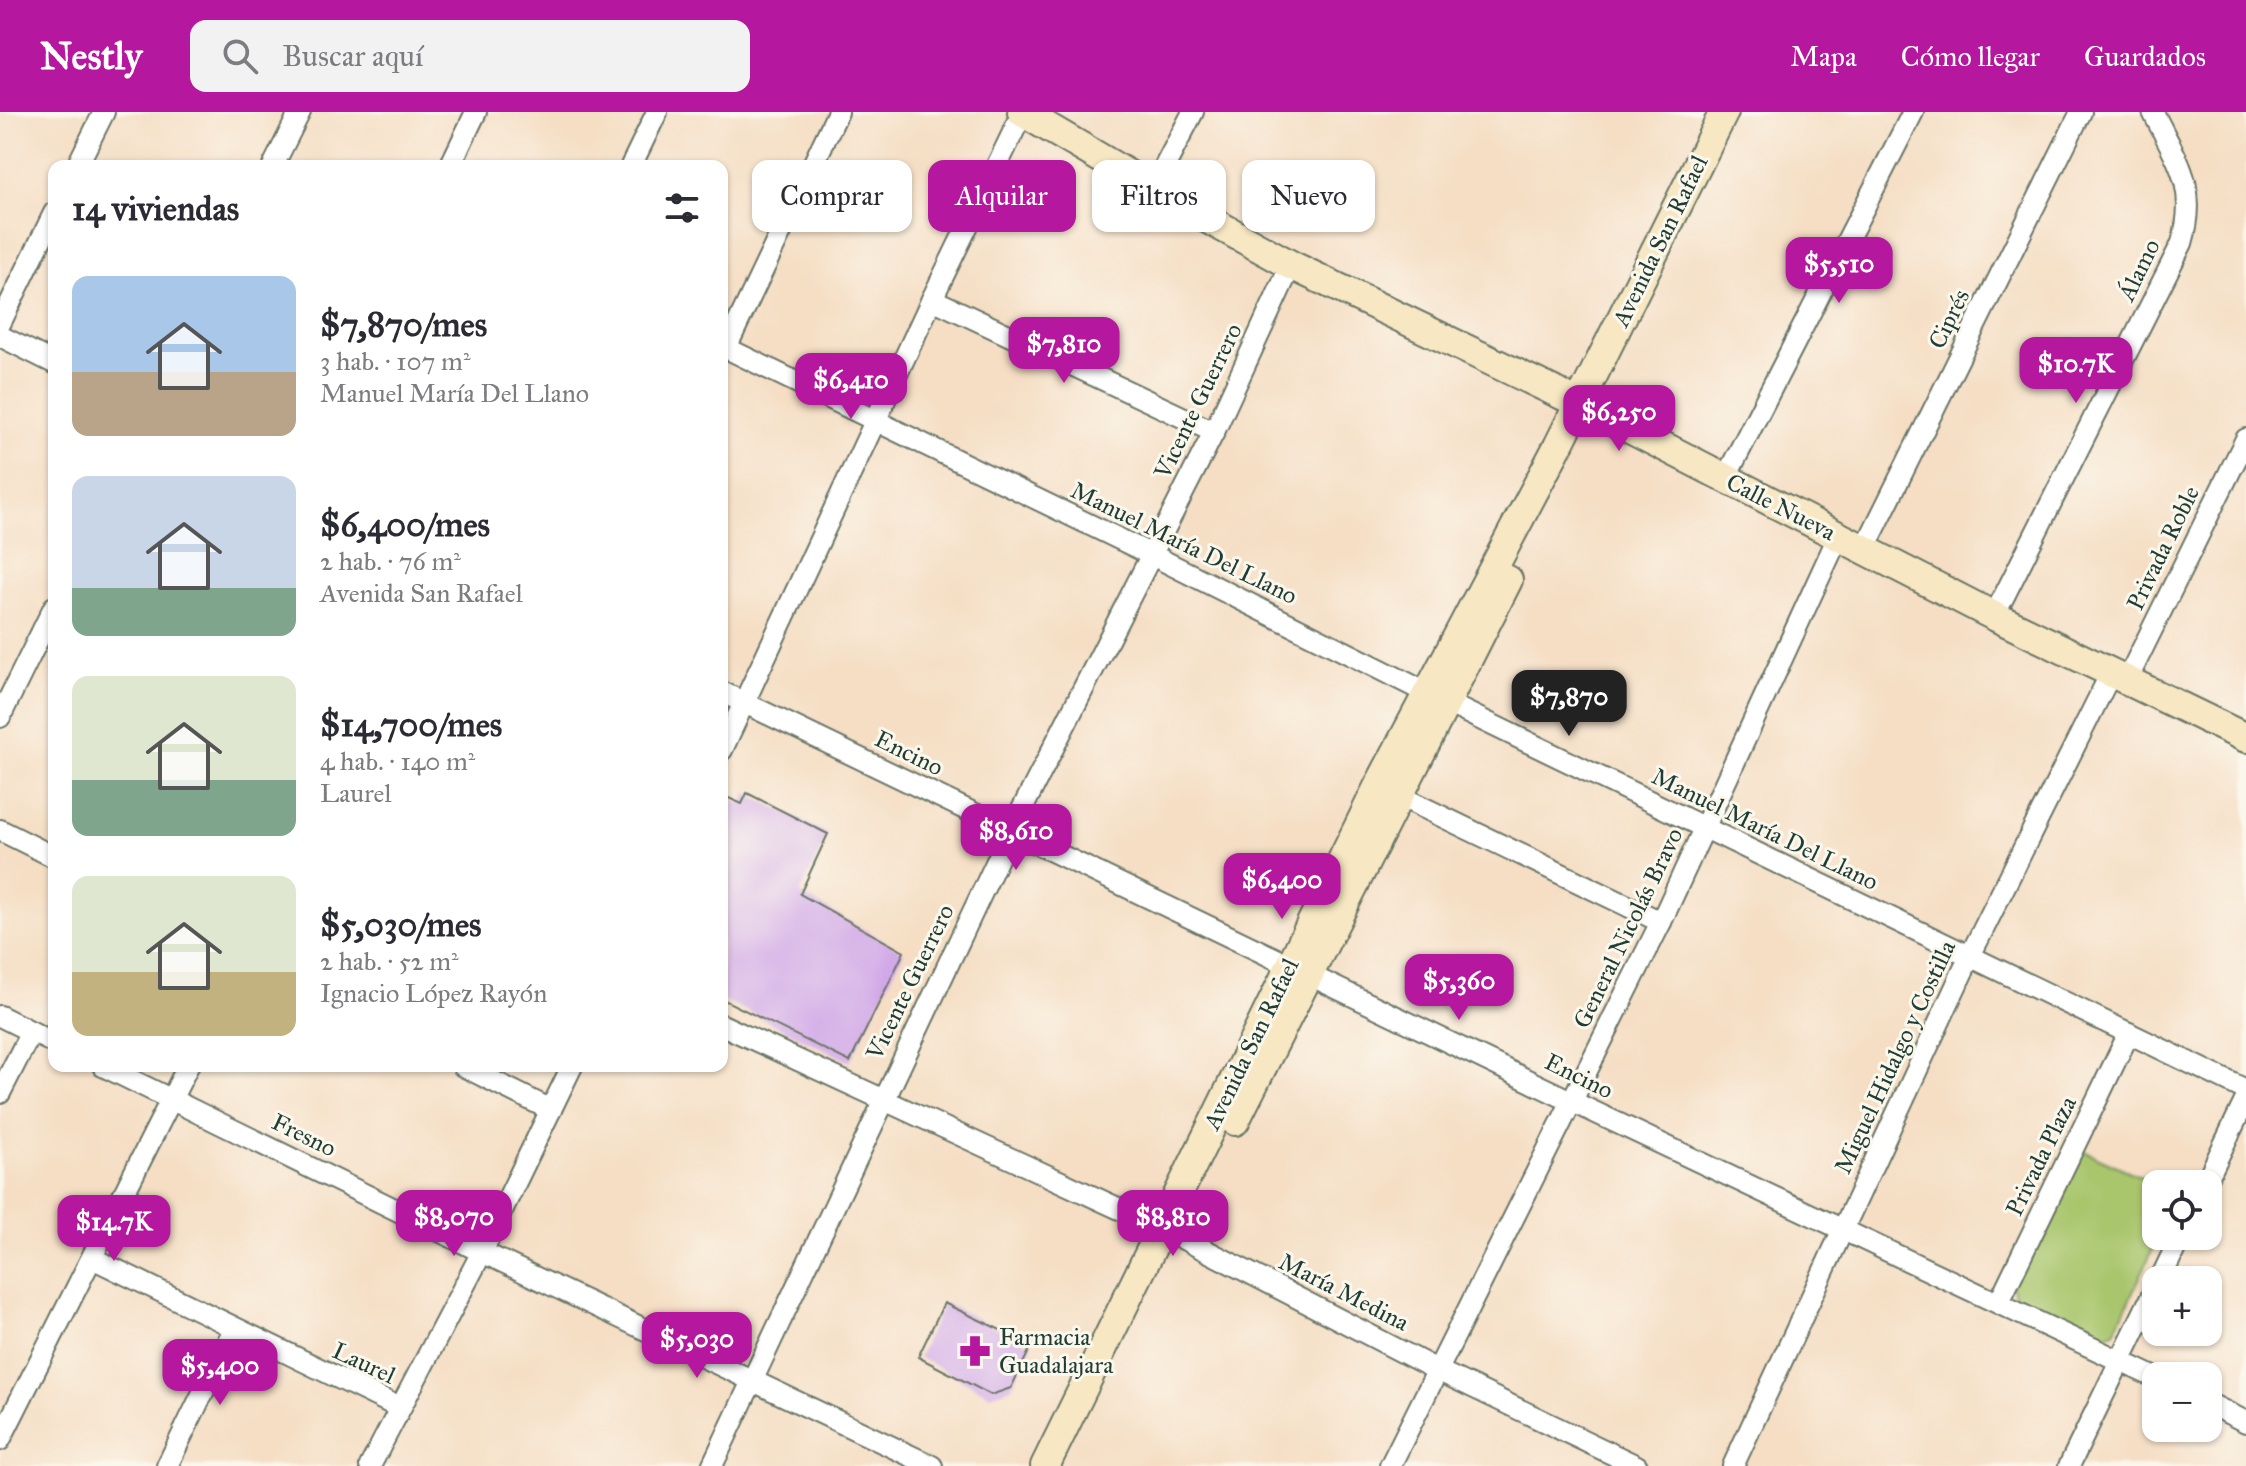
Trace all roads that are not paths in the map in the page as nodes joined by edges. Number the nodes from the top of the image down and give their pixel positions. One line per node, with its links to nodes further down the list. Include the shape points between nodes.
1 (104, 112): 12 (street)
2 (300, 112): 13 (street)
3 (476, 112): 14 (street)
4 (657, 112): 15 (street)
5 (838, 112): 24 (street)
6 (1023, 112): 16 (street, Calle Nueva); 21 (street)
7 (1193, 112): 17 (street)
8 (1724, 112): 27 (street, Avenida San Rafael, via 1596,370)
9 (1913, 112): 31 (street)
10 (2081, 112): 33 (street, Ciprés)
11 (2153, 112): 35 (street, Álamo, via 2185,178 2189,202 2182,243)
12 (80, 160)
13 (276, 160)
14 (453, 160)
15 (634, 160)
16 (1104, 160)
17 (1168, 160)
18 (48, 225): 22 (street)
19 (1226, 229): 20 (street, Calle Nueva)
20 (1291, 265): 27 (street, Calle Nueva); 29 (street, Vicente Guerrero)
21 (932, 299): 28 (street); 29 (street)
22 (0, 324)
23 (0, 336): 26 (street)
24 (728, 339)
25 (728, 349): 28 (street, Manuel María Del Llano)
26 (48, 360)
27 (1585, 407): 31 (street, Calle Nueva); 39 (street, Avenida San Rafael)
28 (876, 421): 34 (street, Manuel María Del Llano); 40 (street)
29 (1214, 432): 34 (street, Vicente Guerrero)
30 (2246, 439): 37 (street, Privada Roble)
31 (1725, 479): 32 (street, Calle Nueva)
32 (1838, 537): 33 (street, Calle Nueva); 45 (street, General Nicolás Bravo)
33 (1864, 550): 35 (street, Calle Nueva)
34 (1152, 555): 39 (street, Manuel María Del Llano); 47 (street, Vicente Guerrero)
35 (1994, 616): 37 (street, Calle Nueva)
36 (48, 619): 41 (street)
37 (2119, 676): 43 (street, Calle Nueva); 50 (street, Miguel Hidalgo y Costilla)
38 (728, 695): 40 (street, Encino)
39 (1435, 698): 44 (street, Avenida San Rafael); 45 (street, Manuel María Del Llano)
40 (744, 703): 42 (street); 47 (street, Encino)
41 (0, 717)
42 (728, 737)
43 (2246, 738)
44 (1388, 791): 49 (street); 51 (street, Avenida San Rafael)
45 (1705, 828): 49 (street, General Nicolás Bravo); 50 (street, Manuel María Del Llano)
46 (0, 830): 48 (street)
47 (1011, 831): 51 (street, Encino); 65 (street, Vicente Guerrero)
48 (48, 854)
49 (1661, 922): 66 (street, General Nicolás Bravo)
50 (1969, 958): 55 (street, Manuel María Del Llano); 69 (street, Miguel Hidalgo y Costilla)
51 (1298, 970): 66 (street, Encino); 70 (street, Avenida San Rafael)
52 (0, 1016): 54 (street)
53 (728, 1028): 65 (street, María Medina)
54 (31, 1032): 56 (street); 62 (street)
55 (2129, 1033): 61 (street, Manuel María Del Llano); 73 (street, Privada Plaza)
56 (48, 1040)
57 (116, 1072): 63 (street, Fresno)
58 (185, 1072): 63 (street)
59 (475, 1072): 67 (street)
60 (569, 1072): 67 (street)
61 (2246, 1090)
62 (0, 1093)
63 (173, 1099): 71 (street, Fresno); 72 (street)
64 (2246, 1099): 68 (street)
65 (882, 1101): 70 (street, María Medina); 79 (street, Vicente Guerrero)
66 (1573, 1102): 69 (street, Encino); 77 (street, General Nicolás Bravo)
67 (551, 1110): 71 (street)
68 (2212, 1170)
69 (1843, 1231): 73 (street, Encino); 92 (street, Miguel Hidalgo y Costilla)
70 (1170, 1232): 77 (street, María Medina); 88 (street, Avenida San Rafael); 89 (street, Avenida San Rafael)
71 (482, 1252): 79 (street, Fresno); 80 (street)
72 (92, 1258): 75 (street, Laurel); 83 (street)
73 (1999, 1302): 76 (street, Encino)
74 (2142, 1317): 76 (street)
75 (234, 1329): 80 (street, Laurel); 84 (street)
76 (2121, 1361): 78 (street, Encino); 93 (street)
77 (1437, 1370): 90 (street, General Nicolás Bravo); 91 (street, María Medina)
78 (2142, 1371)
79 (751, 1381): 86 (street, Vicente Guerrero); 87 (street, Fresno)
80 (400, 1408): 85 (street)
81 (2222, 1410): 82 (street)
82 (2246, 1422)
83 (0, 1440)
84 (167, 1466)
85 (370, 1466)
86 (712, 1466)
87 (932, 1466)
88 (1045, 1466)
89 (1066, 1466)
90 (1390, 1466)
91 (1637, 1466)
92 (1733, 1466)
93 (2069, 1466)

